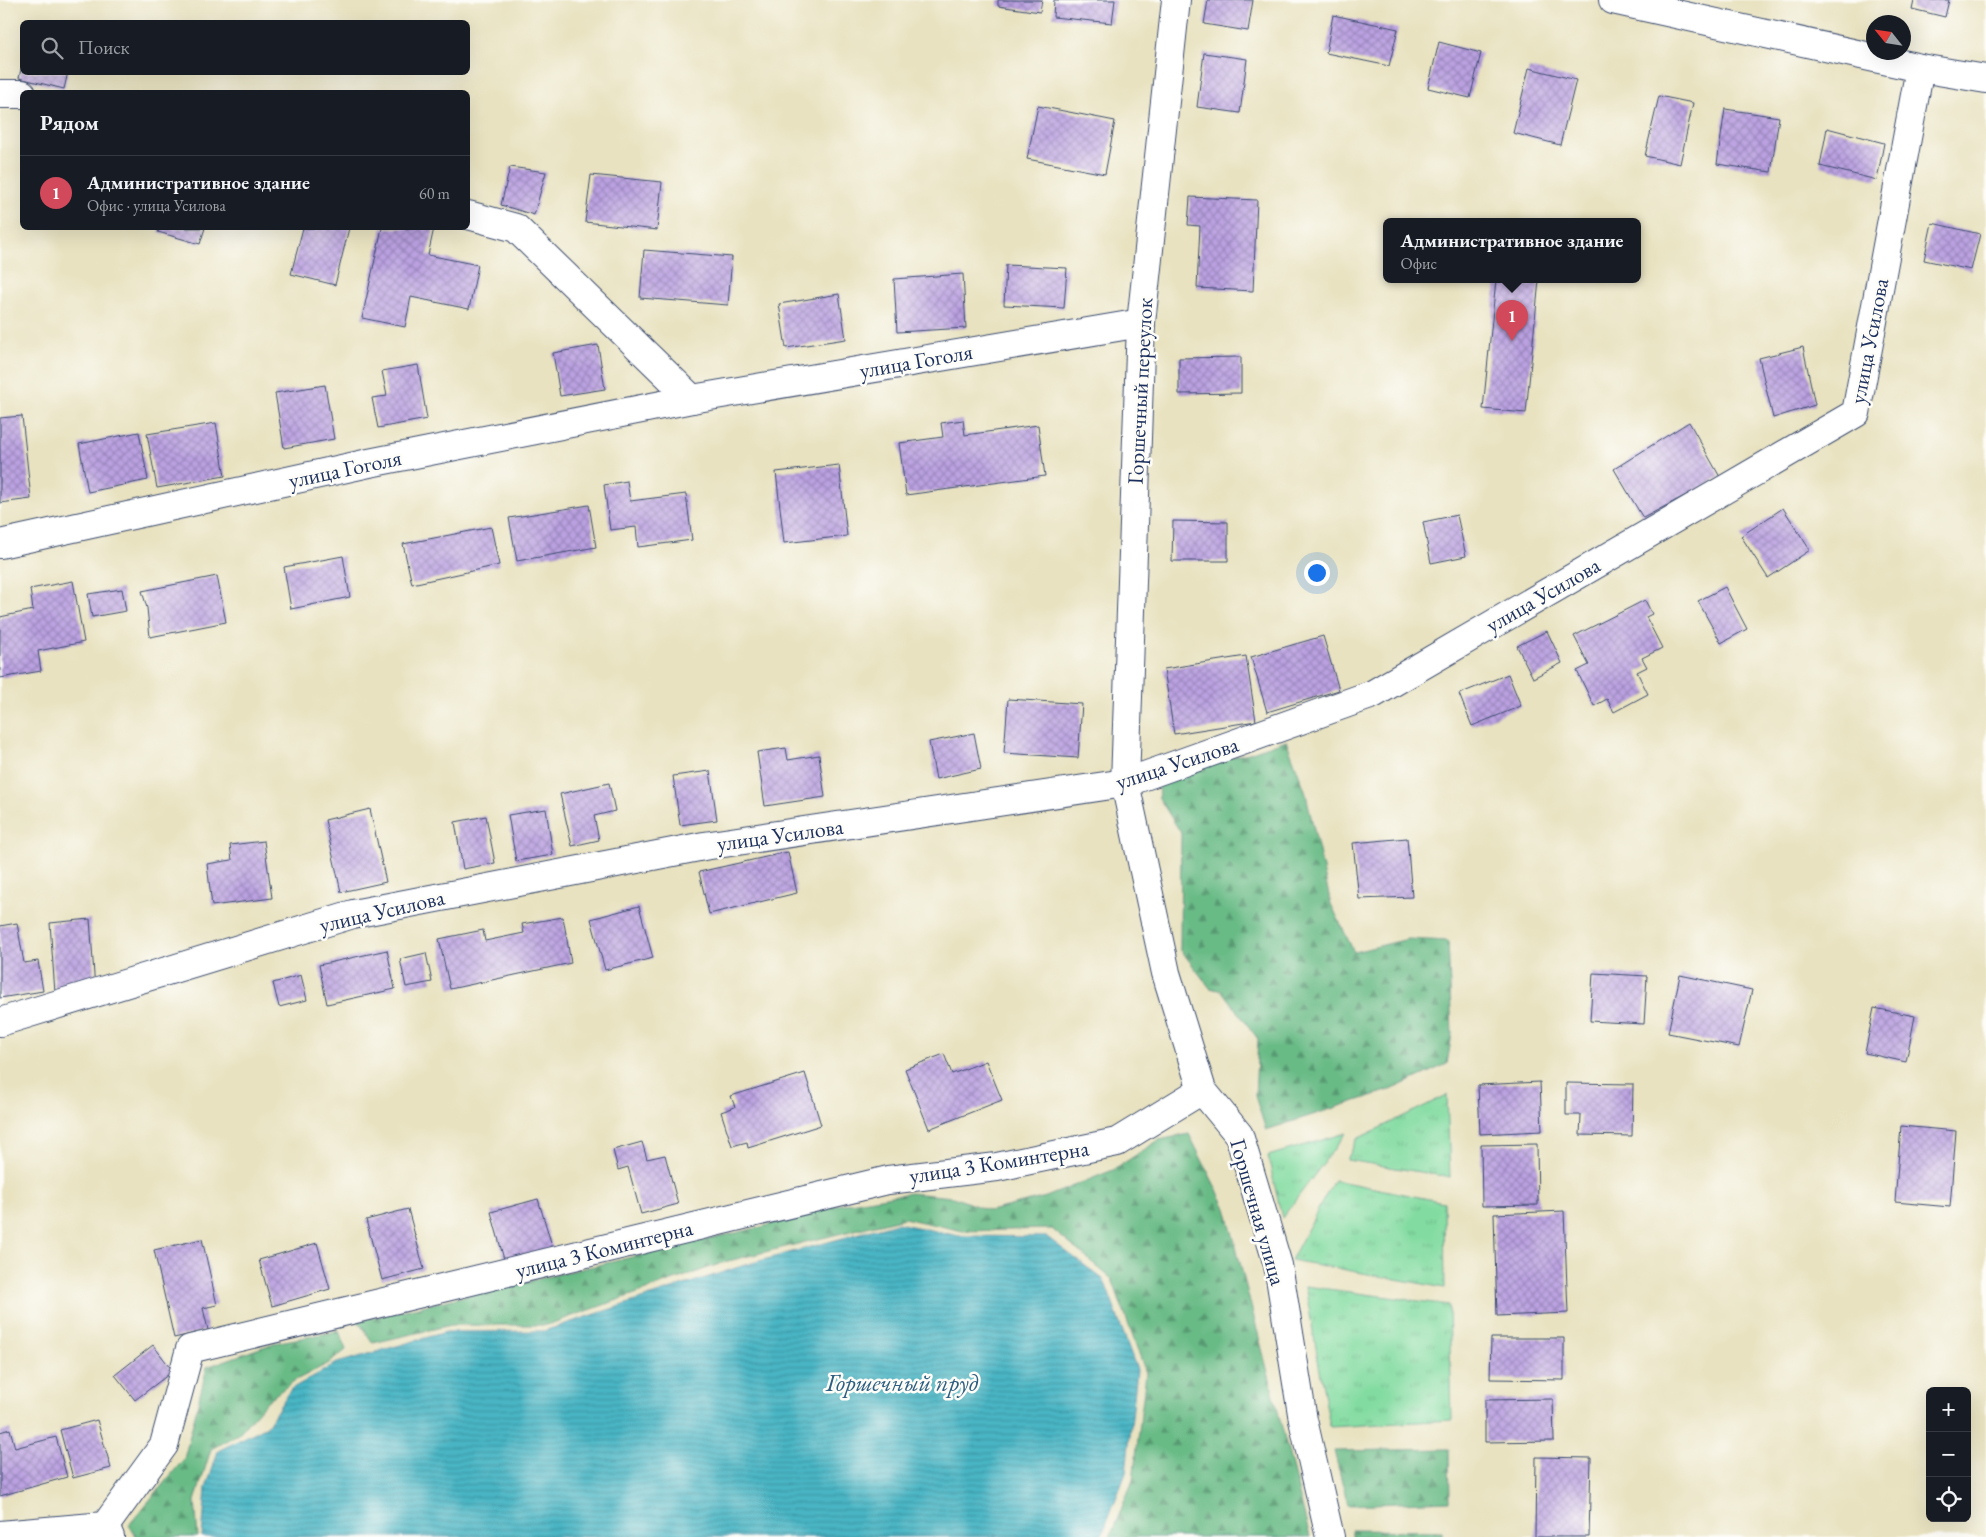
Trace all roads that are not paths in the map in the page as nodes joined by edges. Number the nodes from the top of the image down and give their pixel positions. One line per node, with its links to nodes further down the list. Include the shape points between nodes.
1 (1176, 0): 8 (street, Горшечный переулок)
2 (1613, 0): 3 (street)
3 (1920, 68): 4 (street); 11 (street, улица Усилова, via 1856,413 1373,694)
4 (1986, 79)
5 (0, 94): 6 (street)
6 (20, 94)
7 (470, 216): 9 (street, via 516,228)
8 (1141, 323): 9 (street, улица Гоголя); 11 (street, Горшечный переулок)
9 (692, 399): 10 (street, улица Гоголя, via 369,463)
10 (0, 544)
11 (1125, 783): 12 (street, улица Усилова, via 704,846 353,914); 13 (street, Горшечная улица, via 1166,973)
12 (0, 1022)
13 (1202, 1090): 14 (street, улица 3 Коминтерна, via 1117,1142 997,1167 888,1180 190,1349 164,1445); 16 (street, Горшечная улица, via 1239,1135 1278,1265 1304,1420)
14 (107, 1531): 15 (street, улица 3 Коминтерна)
15 (0, 1535)
16 (1330, 1537)

